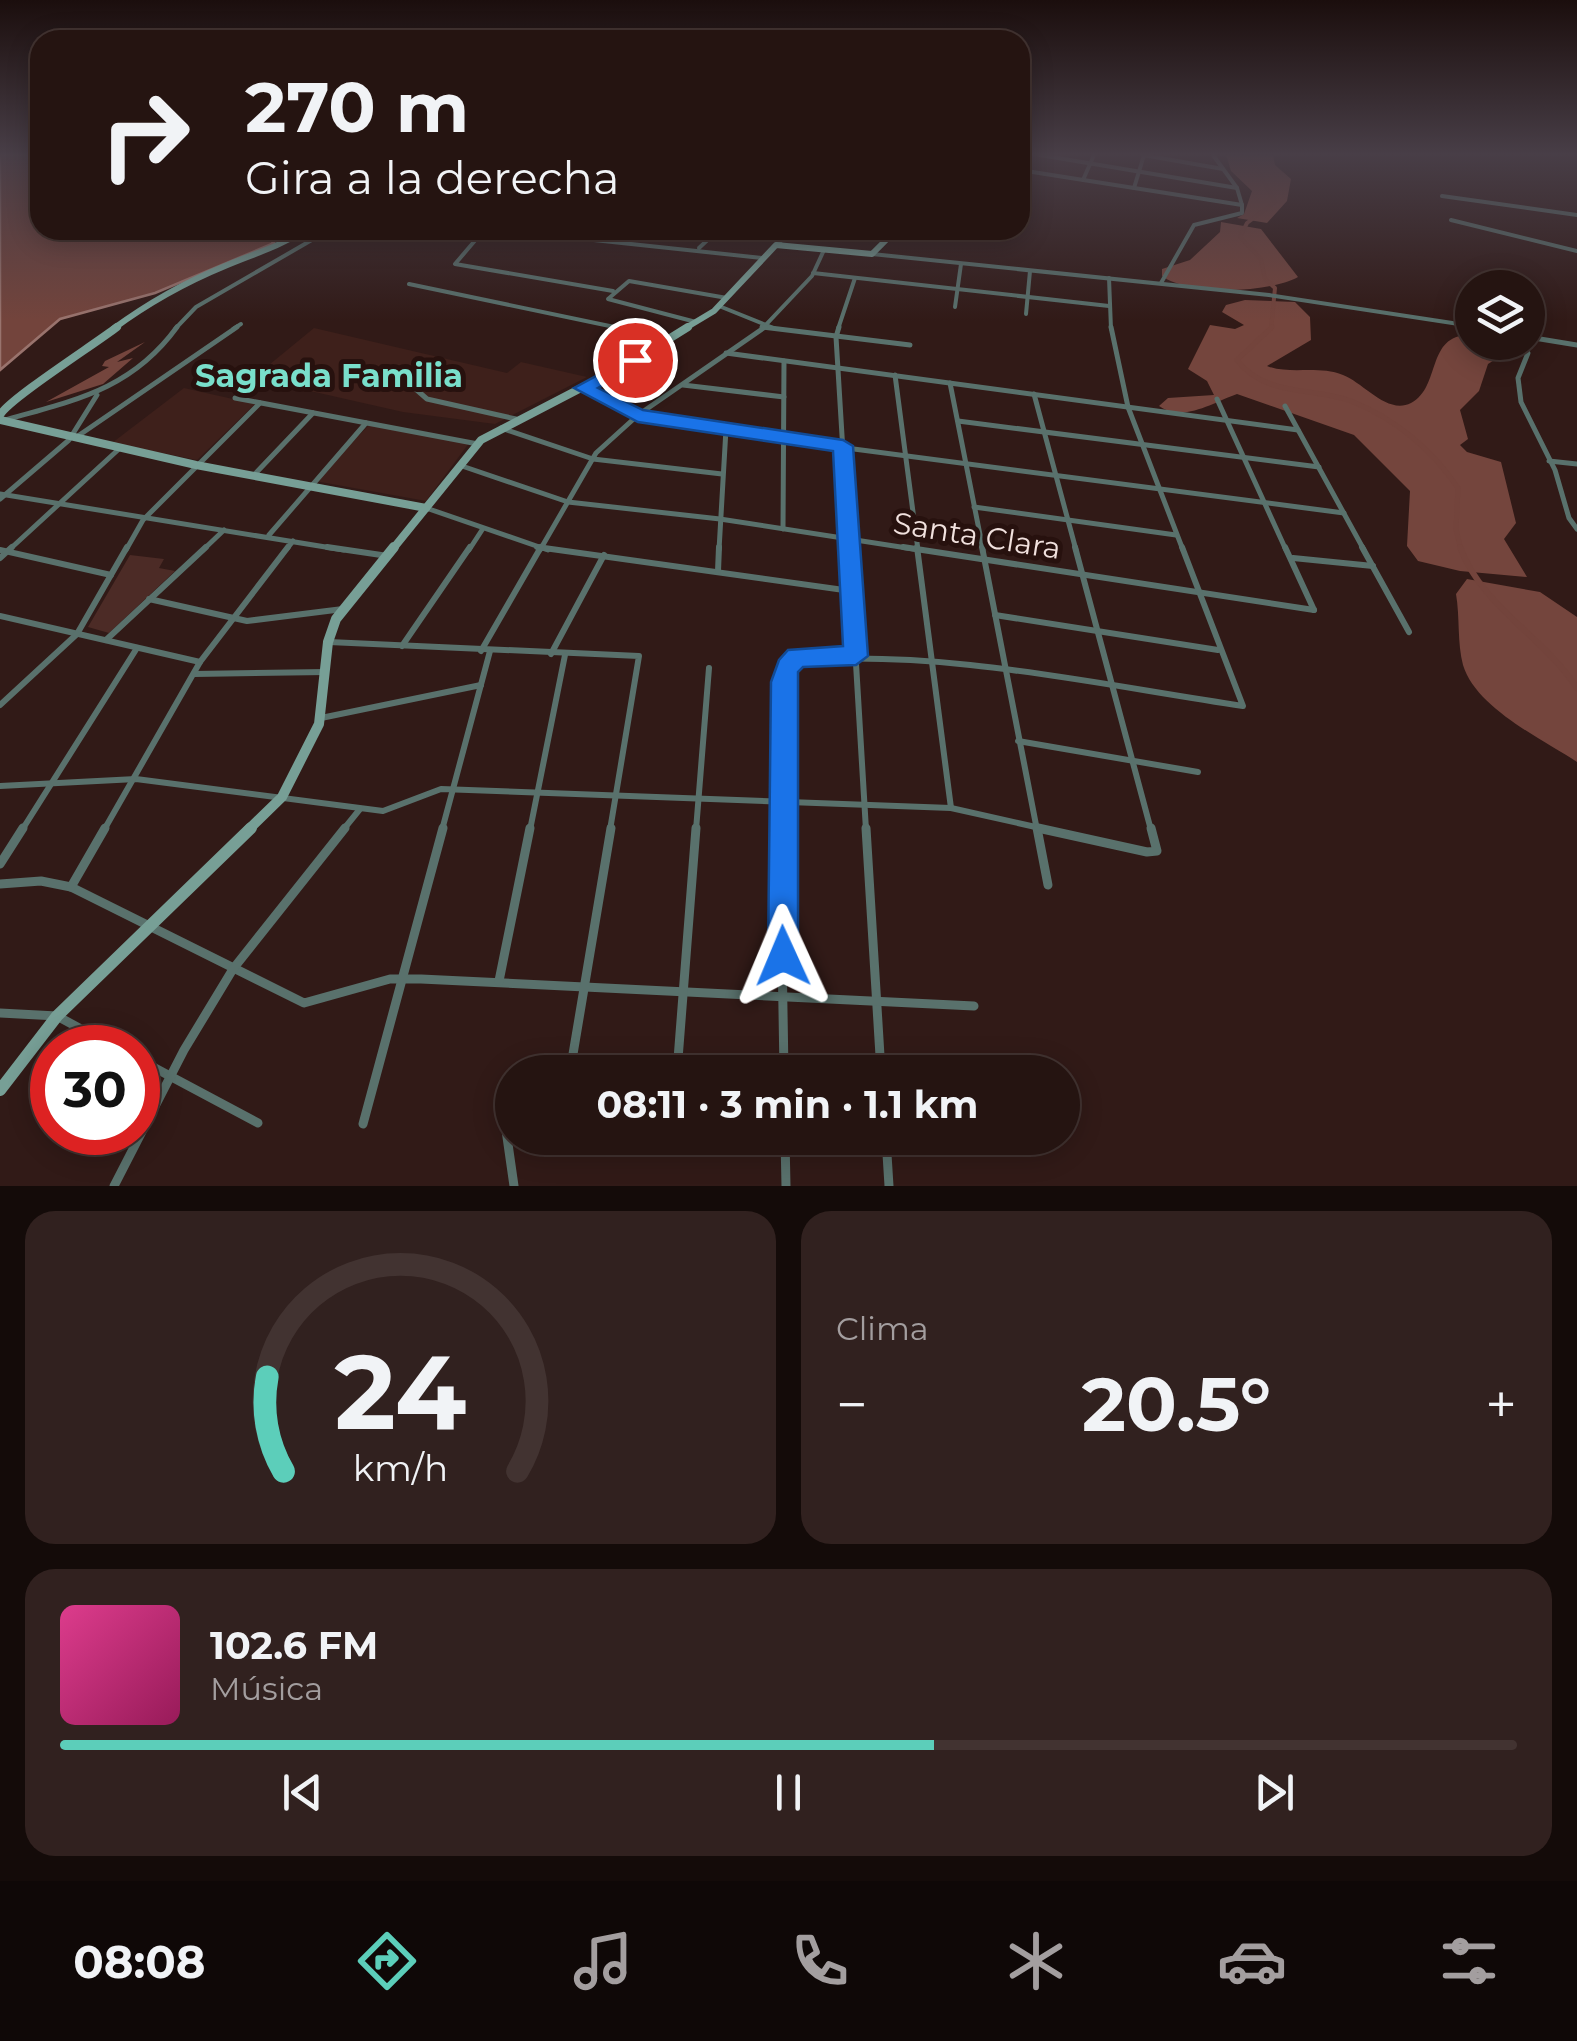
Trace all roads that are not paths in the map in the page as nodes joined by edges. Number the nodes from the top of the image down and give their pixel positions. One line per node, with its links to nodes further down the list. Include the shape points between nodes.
1 (1242, 210): 23 (street, via 1192,226)
2 (1544, 210): 3 (street)
3 (1577, 215)
4 (1450, 220): 15 (street)
5 (290, 240): 60 (main road, via 141,308 6,404)
6 (312, 240): 50 (street, via 196,307 178,320 145,366)
7 (475, 240): 26 (street, via 455,264)
8 (583, 240): 13 (street)
9 (707, 240): 13 (street)
10 (782, 240): 12 (street)
11 (882, 240): 16 (main road)
12 (776, 245): 14 (main road); 17 (main road)
13 (699, 248): 17 (street)
14 (824, 250): 16 (main road); 20 (street)
15 (1577, 251)
16 (869, 254): 18 (street)
17 (762, 258): 28 (main road)
18 (961, 263): 19 (street); 25 (street)
19 (1030, 270): 22 (street); 27 (street)
20 (812, 274): 21 (street); 35 (street)
21 (855, 278): 25 (street); 36 (street)
22 (1109, 278): 23 (street); 29 (street)
23 (1161, 283): 33 (street)
24 (408, 284): 37 (street)
25 (957, 289): 27 (street); 30 (street)
26 (613, 291): 28 (street, via 628,281); 32 (street, via 612,304)
27 (1028, 297): 29 (street); 31 (street)
28 (723, 302): 32 (main road); 35 (street)
29 (1109, 306): 57 (street)
30 (955, 307)
31 (1026, 314)
32 (696, 322): 37 (main road)
33 (1455, 323)
34 (242, 324): 69 (street)
35 (764, 328): 36 (street); 41 (street)
36 (836, 336): 39 (street); 44 (street)
37 (667, 340): 49 (main road)
38 (1545, 340): 40 (street)
39 (910, 345)
40 (1577, 346)
41 (726, 353): 43 (street); 48 (street)
42 (1526, 360): 78 (street, via 1518,389)
43 (784, 361): 44 (street); 52 (street)
44 (838, 368): 46 (street); 73 (street)
45 (402, 376): 61 (street, via 426,399)
46 (895, 376): 47 (street); 75 (street)
47 (950, 383): 51 (street); 63 (street)
48 (682, 385): 52 (street); 59 (street)
49 (584, 388): 59 (street); 61 (main road)
50 (97, 394): 60 (street); 69 (street)
51 (1034, 394): 57 (street); 68 (street)
52 (784, 397): 70 (street)
53 (235, 398): 55 (street)
54 (1217, 399): 62 (street)
55 (260, 403): 58 (street); 82 (street)
56 (1285, 406): 67 (street)
57 (1128, 407): 62 (street); 72 (street)
58 (313, 413): 64 (street); 86 (street)
59 (638, 416): 66 (street); 77 (street)
60 (1, 418): 69 (main road)
61 (516, 419): 65 (main road)
62 (1228, 420): 67 (street); 76 (street)
63 (958, 421): 68 (street); 80 (street)
64 (366, 423): 71 (street); 87 (street)
65 (500, 428): 71 (main road); 77 (street)
66 (726, 429): 70 (street); 84 (street)
67 (1298, 430): 83 (street)
68 (1044, 432): 72 (street); 85 (street)
69 (72, 438): 74 (main road); 89 (street)
70 (784, 440): 73 (street); 101 (street)
71 (478, 444): 79 (main road)
72 (1142, 444): 76 (street); 88 (street)
73 (843, 446): 75 (street); 105 (street)
74 (120, 448): 82 (main road); 92 (street)
75 (902, 455): 80 (street); 109 (street)
76 (1244, 457): 83 (street); 91 (street)
77 (594, 459): 84 (street); 90 (street)
78 (1548, 460): 81 (street); 99 (street)
79 (458, 464): 90 (street, Santa Clara); 94 (main road)
80 (967, 464): 85 (street); 93 (street)
81 (1577, 464)
82 (196, 465): 86 (main road); 97 (street)
83 (1319, 467): 95 (street)
84 (722, 474): 96 (street)
85 (1054, 474): 88 (street); 98 (street)
86 (253, 476): 87 (main road)
87 (308, 486): 94 (main road); 104 (street)
88 (1158, 487): 91 (street); 103 (street)
89 (2, 496): 92 (street)
90 (568, 502): 96 (street, Santa Clara); 107 (street)
91 (1266, 502): 95 (street); 113 (street)
92 (58, 504): 97 (street); 108 (street)
93 (974, 507): 98 (street); 114 (street)
94 (426, 508): 102 (street); 111 (main road)
95 (1344, 513): 115 (street)
96 (720, 519): 101 (street, Santa Clara); 116 (street)
97 (144, 520): 100 (street); 117 (street)
98 (1065, 520): 103 (street); 118 (street)
99 (1575, 526)
100 (225, 529): 104 (street); 121 (street)
101 (783, 529): 105 (street, Santa Clara)
102 (482, 530): 107 (street); 131 (street)
103 (1176, 534): 120 (street)
104 (268, 536): 106 (street)
105 (848, 539): 109 (street, Santa Clara); 119 (street)
106 (293, 540): 111 (street); 125 (street)
107 (542, 549): 110 (street); 134 (street)
108 (4, 550): 112 (street); 117 (street)
109 (917, 550): 114 (street, Santa Clara); 138 (street)
110 (604, 555): 116 (street); 135 (street)
111 (388, 556): 122 (main road)
112 (0, 558)
113 (1293, 558): 115 (street); 120 (street, Santa Clara, via 1314,610)
114 (984, 561): 118 (street, Santa Clara); 123 (street)
115 (1373, 566): 127 (street)
116 (718, 571): 119 (street)
117 (112, 575): 128 (street)
118 (1080, 575): 120 (street, Santa Clara); 126 (street)
119 (851, 591): 137 (street)
120 (1197, 592): 133 (street)
121 (149, 599): 125 (street); 129 (street)
122 (344, 609): 125 (street); 130 (main road)
123 (995, 614): 126 (street); 141 (street)
124 (0, 616): 128 (street)
125 (230, 618): 139 (street)
126 (1096, 631): 133 (street); 145 (street)
127 (1409, 632)
128 (77, 634): 129 (street); 146 (street)
129 (106, 640): 132 (street)
130 (328, 642): 131 (street); 142 (main road)
131 (402, 646): 134 (street)
132 (137, 648): 139 (street); 152 (street)
133 (1220, 650): 145 (street, via 1240,708)
134 (485, 651): 135 (street); 144 (street)
135 (551, 654): 136 (street)
136 (565, 655): 155 (street); 156 (street, via 639,656)
137 (856, 656): 138 (street); 159 (street, via 797,658 787,668); 160 (street)
138 (930, 660): 141 (street); 161 (street)
139 (200, 662): 143 (street)
140 (709, 668): 157 (street)
141 (1005, 670): 145 (street); 148 (street)
142 (326, 672): 143 (street); 147 (main road)
143 (193, 674): 151 (street)
144 (481, 685): 147 (street); 154 (street)
145 (1112, 689): 149 (street)
146 (1, 702)
147 (321, 718): 158 (main road)
148 (1018, 742): 149 (street); 163 (street)
149 (1132, 762): 150 (street); 163 (street, via 1156,851)
150 (1198, 772)
151 (136, 779): 152 (street); 158 (street); 167 (street)
152 (50, 785): 153 (street); 164 (street)
153 (0, 786)
154 (451, 788): 155 (street); 162 (street, via 392,809); 170 (street)
155 (537, 789): 156 (street); 171 (street)
156 (617, 794): 157 (street); 172 (street)
157 (700, 796): 159 (street); 173 (street)
158 (282, 797): 162 (street); 168 (main road)
159 (781, 800): 160 (street); 174 (street)
160 (862, 804): 161 (street); 175 (street)
161 (950, 808): 163 (street)
162 (360, 809): 169 (street)
163 (1034, 825): 166 (street)
164 (0, 864)
165 (0, 884): 167 (street)
166 (1048, 885)
167 (71, 887): 168 (street)
168 (152, 925): 169 (street); 178 (main road)
169 (233, 969): 170 (street, via 304,1003); 185 (street)
170 (402, 979): 171 (street); 188 (street)
171 (499, 981): 172 (street)
172 (586, 987): 173 (street); 180 (street)
173 (684, 992): 174 (street); 181 (street)
174 (784, 996): 175 (street); 182 (street)
175 (876, 999): 176 (street); 183 (street)
176 (974, 1006)
177 (0, 1013): 178 (street)
178 (56, 1016): 179 (street); 186 (main road)
179 (73, 1025)
180 (573, 1055)
181 (678, 1055)
182 (784, 1055)
183 (881, 1055)
184 (160, 1071): 185 (street)
185 (170, 1076): 187 (street); 192 (street)
186 (0, 1090)
187 (258, 1123)
188 (364, 1124)
189 (510, 1155): 193 (street)
190 (785, 1155): 194 (street)
191 (887, 1155): 195 (street)
192 (114, 1186)
193 (514, 1186)
194 (786, 1186)
195 (890, 1186)

